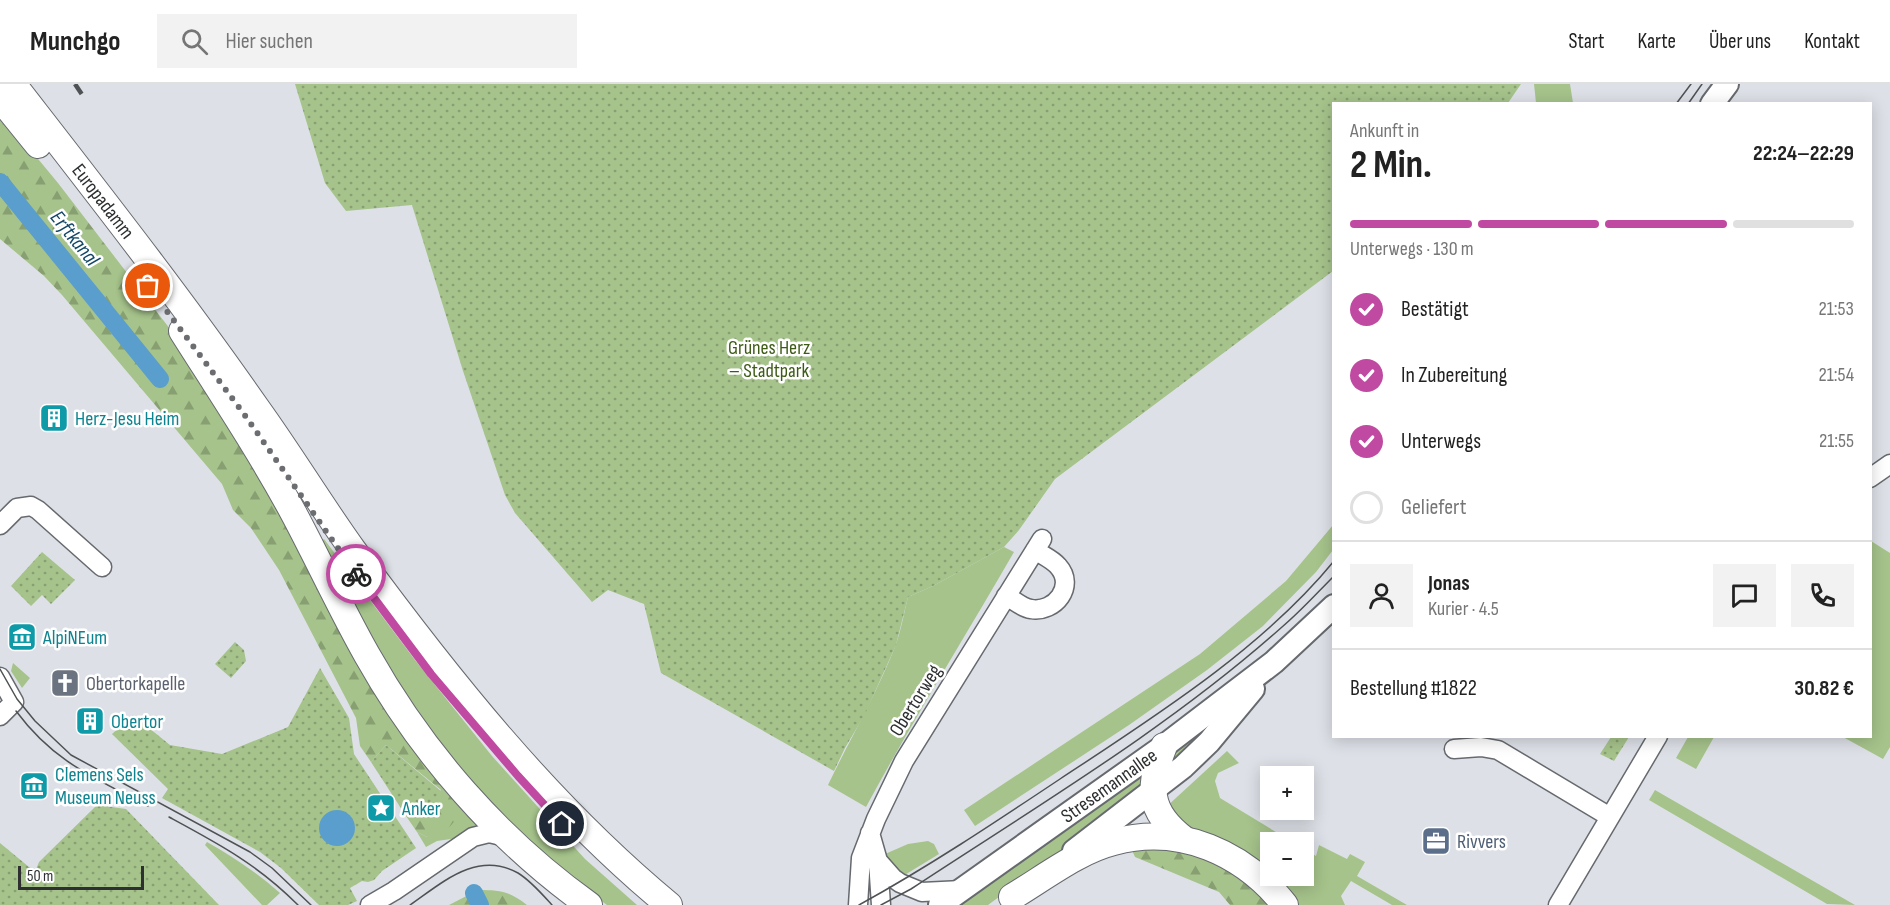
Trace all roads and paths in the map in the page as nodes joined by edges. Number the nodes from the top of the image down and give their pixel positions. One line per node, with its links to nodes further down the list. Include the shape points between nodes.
1 (13, 84): 23 (main road, Europadamm, via 188,311 352,549 443,668)
2 (1726, 84): 4 (street)
3 (0, 98): 5 (main road, Europadamm)
4 (1713, 102)
5 (176, 321): 21 (main road, via 293,513 367,656 403,714 451,777); 23 (main road, Europadamm, via 431,674 518,776)
6 (1890, 464): 7 (street)
7 (1872, 477)
8 (0, 525): 9 (street, via 17,508 31,506)
9 (102, 567)
10 (1006, 596): 10 (street, Obertorweg, via 1036,609 1052,605 1060,598 1065,586 1061,570 1038,544); 20 (street, Obertorweg, via 904,761)
11 (1332, 608): 12 (street, Stresemannallee)
12 (1274, 662): 16 (street, Stresemannallee); 18 (street, Stresemannallee, via 1209,742)
13 (0, 677): 14 (street, via 14,702)
14 (0, 717)
15 (1657, 738): 19 (street)
16 (1164, 746): 18 (main road, via 1154,773); 25 (street, Stresemannallee)
17 (1454, 749): 19 (street, via 1498,750)
18 (1153, 792): 22 (main road, via 1162,819); 26 (street, Stresemannallee)
19 (1610, 817): 35 (street)
20 (870, 833): 24 (street); 31 (street, Obertorweg, via 861,858)
21 (506, 837): 27 (street, via 489,833 473,837); 28 (main road)
22 (1184, 839): 26 (main road, via 1149,837 1114,842 1083,855); 34 (main road, via 1243,864)
23 (596, 850): 29 (main road, Europadamm); 30 (main road, Europadamm)
24 (878, 861): 25 (street, via 893,878 911,889); 32 (street)
25 (964, 889): 33 (street, Stresemannallee)
26 (1007, 901)
27 (370, 905)
28 (589, 905)
29 (650, 905)
30 (669, 905)
31 (858, 905)
32 (881, 905)
33 (940, 905)
34 (1285, 905)
35 (1558, 905)

